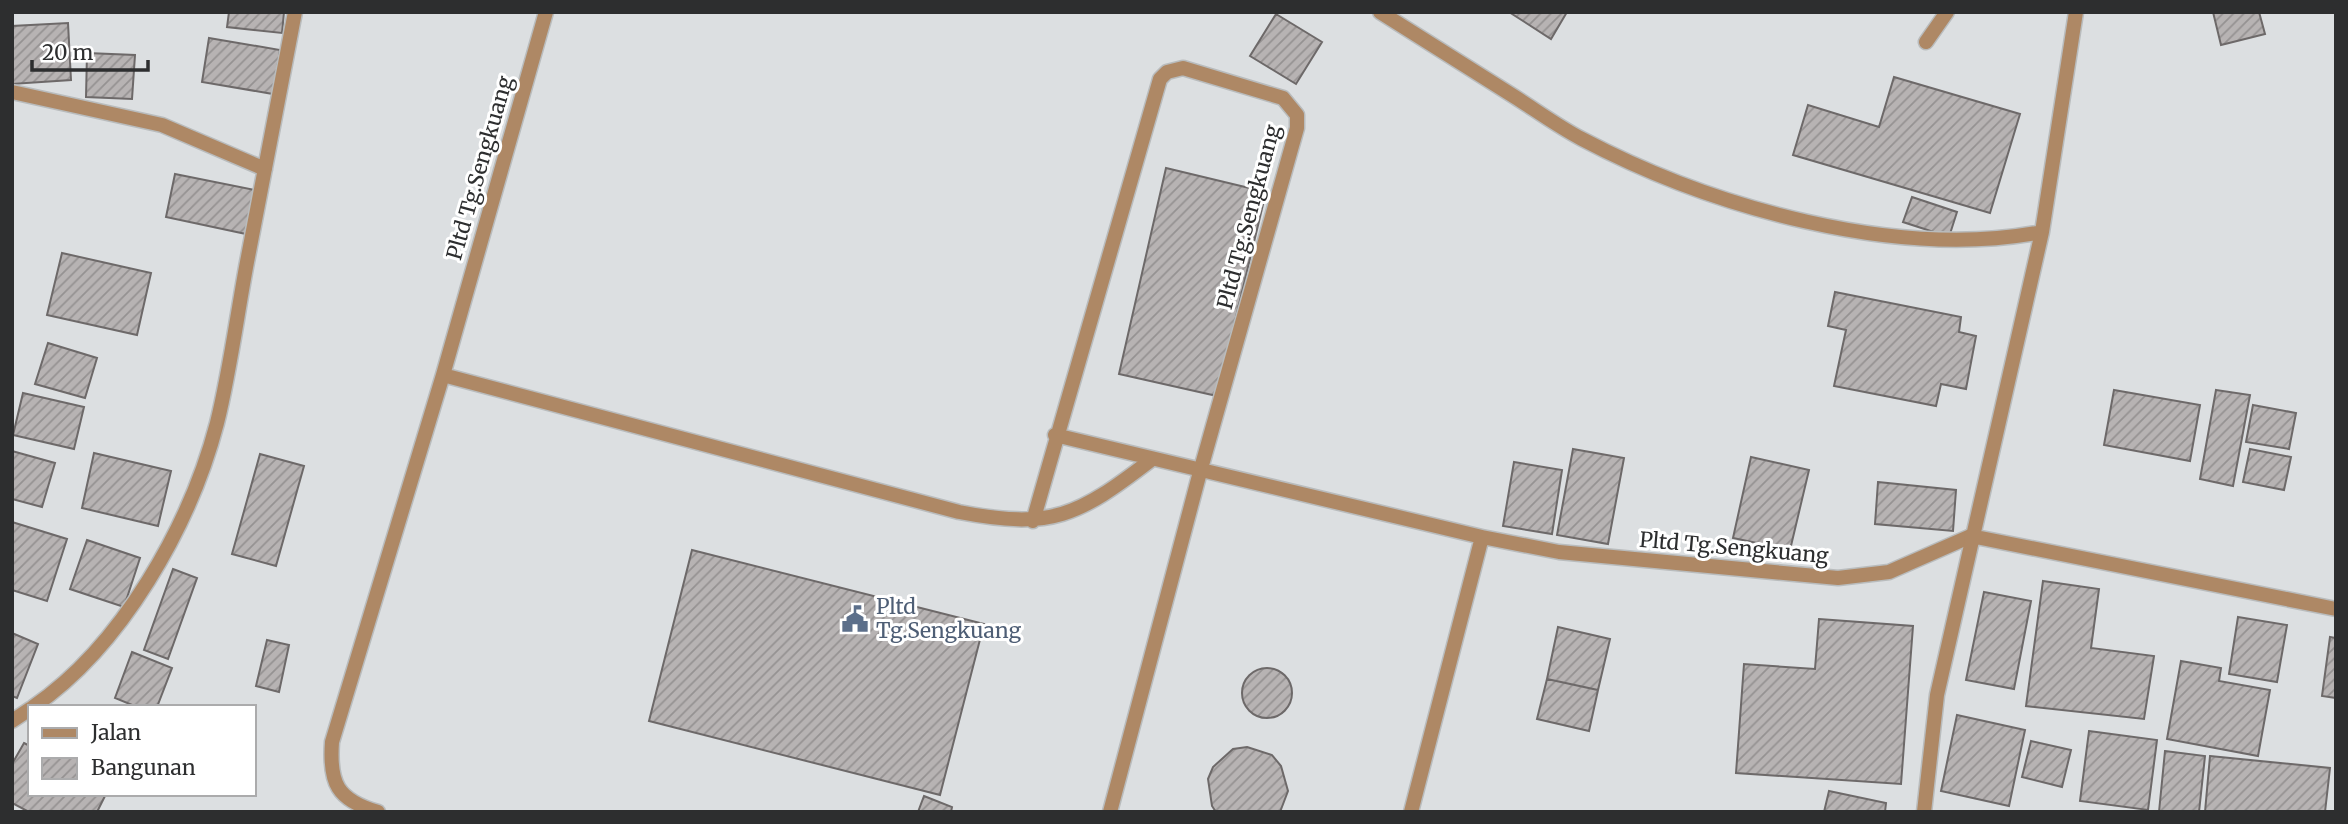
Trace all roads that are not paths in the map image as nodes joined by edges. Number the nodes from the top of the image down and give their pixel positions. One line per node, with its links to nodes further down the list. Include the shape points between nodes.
1 (295, 12): 8 (street)
2 (545, 12): 10 (street, Pltd Tg.Sengkuang)
3 (1380, 12): 9 (street, via 1581,139 1684,185 1784,215 1902,237 1999,240)
4 (1947, 12): 6 (street)
5 (2076, 12): 9 (street)
6 (1926, 42)
7 (12, 92): 8 (street, via 162,125)
8 (265, 169): 18 (street, via 217,424 191,501 155,572 116,627 51,695)
9 (2042, 232): 15 (street)
10 (443, 375): 14 (street, via 959,512); 21 (street, Pltd Tg.Sengkuang, via 332,742 334,782 345,797)
11 (1055, 435): 12 (street, Pltd Tg.Sengkuang); 13 (street, Pltd Tg.Sengkuang, via 1156,88 1167,72 1183,68 1283,98 1297,116); 14 (street, Pltd Tg.Sengkuang)
12 (1151, 460): 13 (street, Pltd Tg.Sengkuang); 14 (street, via 1086,505)
13 (1200, 472): 16 (street, Pltd Tg.Sengkuang); 22 (street, Pltd Tg.Sengkuang)
14 (1033, 521)
15 (1971, 536): 16 (street, Pltd Tg.Sengkuang, via 1889,572 1838,578 1559,552); 17 (street); 24 (street, via 1937,695)
16 (1482, 537): 23 (street)
17 (2336, 609)
18 (36, 705)
19 (28, 710): 20 (street)
20 (12, 721)
21 (378, 812)
22 (1110, 812)
23 (1411, 812)
24 (1924, 812)

